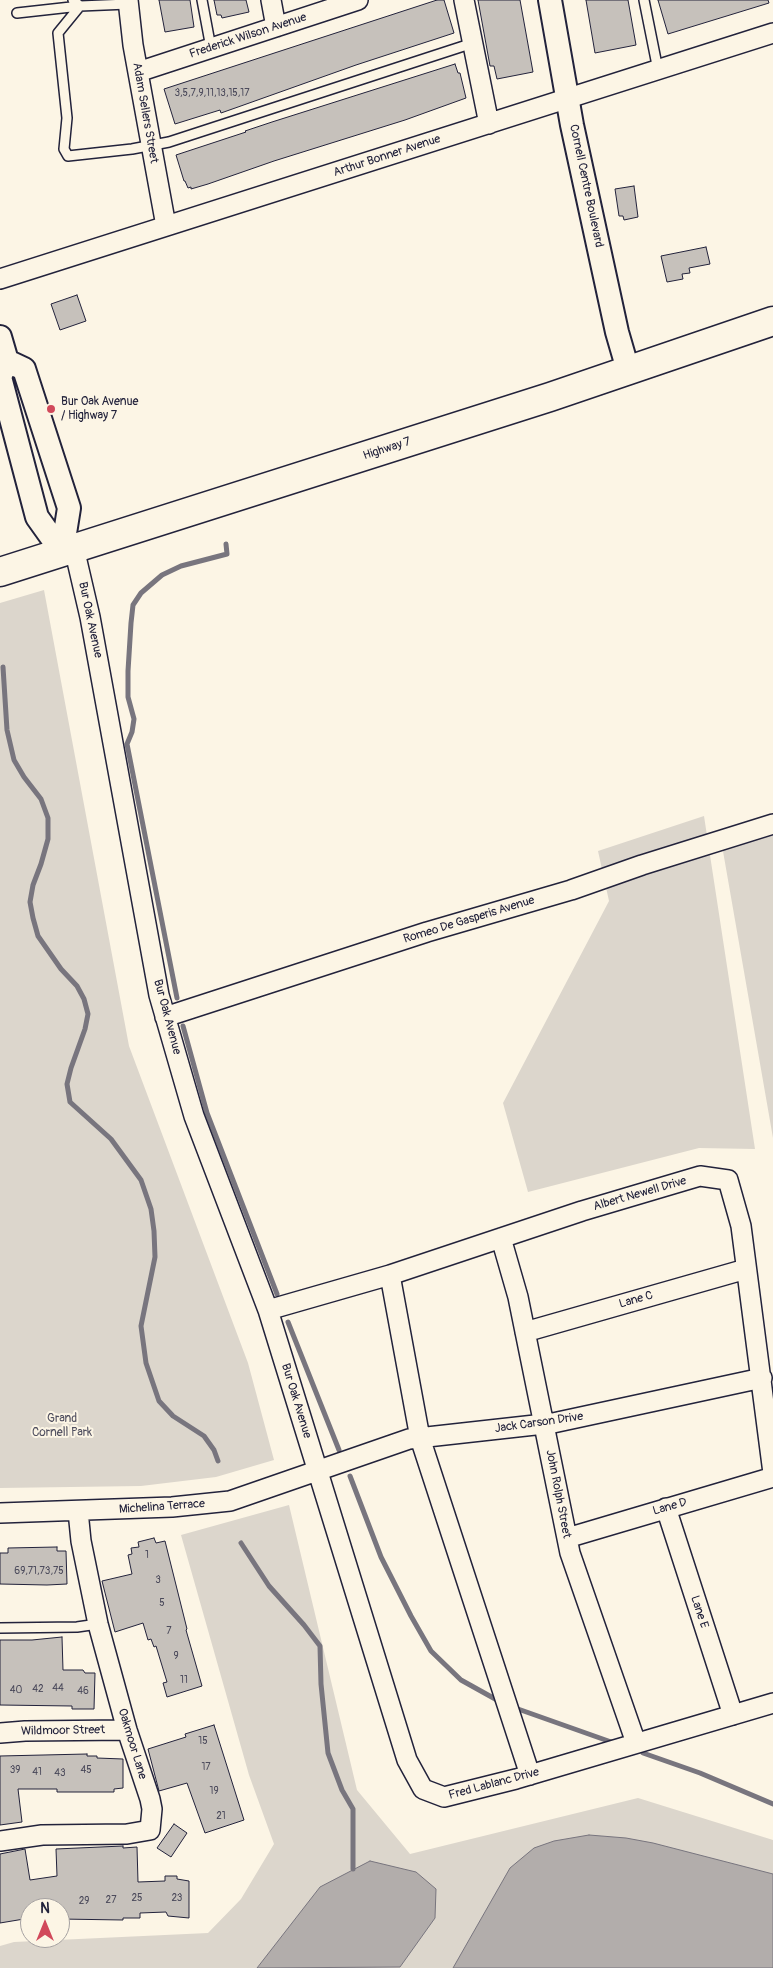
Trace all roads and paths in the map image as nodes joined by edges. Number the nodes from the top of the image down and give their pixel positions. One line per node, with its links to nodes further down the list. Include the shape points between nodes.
1 (202, 0): 13 (lane)
2 (271, 0): 10 (street)
3 (464, 0): 12 (street)
4 (550, 0): 16 (street, Cornell Centre Boulevard)
5 (644, 0): 14 (lane)
6 (128, 2): 8 (lane); 15 (street, Adam Sellers Street)
7 (346, 2): 10 (street, Frederick Wilson Avenue)
8 (77, 3): 9 (lane); 18 (lane, via 58,33 67,118 64,149 68,156)
9 (17, 13)
10 (276, 26): 13 (street, Frederick Wilson Avenue)
11 (773, 33): 14 (street, Arthur Bonner Avenue)
12 (473, 43): 17 (street); 18 (lane, via 169,142)
13 (211, 48): 15 (street, Frederick Wilson Avenue)
14 (658, 70): 16 (street, Arthur Bonner Avenue)
15 (138, 72): 18 (street, Adam Sellers Street)
16 (568, 98): 17 (street, Arthur Bonner Avenue); 24 (street, Cornell Centre Boulevard, via 617,332)
17 (489, 124): 19 (street, Arthur Bonner Avenue)
18 (151, 145): 19 (street, Adam Sellers Street)
19 (166, 226): 20 (street, Arthur Bonner Avenue)
20 (0, 279)
21 (773, 321): 24 (main road, Highway 7)
22 (0, 337): 23 (street, Bur Oak Avenue)
23 (7, 361): 25 (street, Bur Oak Avenue, via 24,369 69,508); 25 (street, Bur Oak Avenue, via 0,377 37,517)
24 (628, 370): 25 (main road, Highway 7)
25 (68, 550): 26 (main road, Highway 7); 28 (street, Bur Oak Avenue, via 90,617)
26 (0, 572)
27 (773, 824): 28 (street, Romeo De Gasperis Avenue)
28 (165, 1017): 32 (street, Bur Oak Avenue, via 194,1116)
29 (501, 1238): 30 (street, Albert Newell Drive, via 700,1176 728,1180 741,1226); 31 (street, Albert Newell Drive); 33 (street, John Rolph Street)
30 (746, 1269): 33 (street, Lane C); 34 (street, Albert Newell Drive)
31 (390, 1275): 32 (street, Albert Newell Drive); 36 (street)
32 (268, 1310): 37 (street, Bur Oak Avenue)
33 (525, 1332): 35 (street, John Rolph Street)
34 (762, 1378): 35 (street, Jack Carson Drive); 38 (street, Albert Newell Drive)
35 (544, 1424): 36 (street, Jack Carson Drive); 43 (street, John Rolph Street)
36 (420, 1438): 37 (street, Jack Carson Drive); 51 (street)
37 (318, 1471): 41 (street, Michelina Terrace, via 230,1501); 51 (street, Fred Lablanc Drive, via 407,1760 423,1789 444,1797)
38 (773, 1473)
39 (773, 1477): 40 (street, Lane D)
40 (666, 1508): 43 (street, Lane D); 47 (street, Lane E)
41 (78, 1511): 42 (street, Michelina Terrace); 44 (street, Oakmoor Lane, via 80,1541)
42 (0, 1513)
43 (567, 1538): 50 (street, John Rolph Street)
44 (98, 1624): 45 (lane); 48 (street, Oakmoor Lane)
45 (0, 1628)
46 (773, 1703): 47 (street, Fred Lablanc Drive)
47 (733, 1715): 50 (street, Fred Lablanc Drive)
48 (127, 1730): 49 (street, Wildmoor Street); 52 (street, Oakmoor Lane, via 150,1799 150,1830 127,1834 42,1835)
49 (0, 1734)
50 (636, 1744): 51 (street, Fred Lablanc Drive)
51 (530, 1775)
52 (0, 1841)

